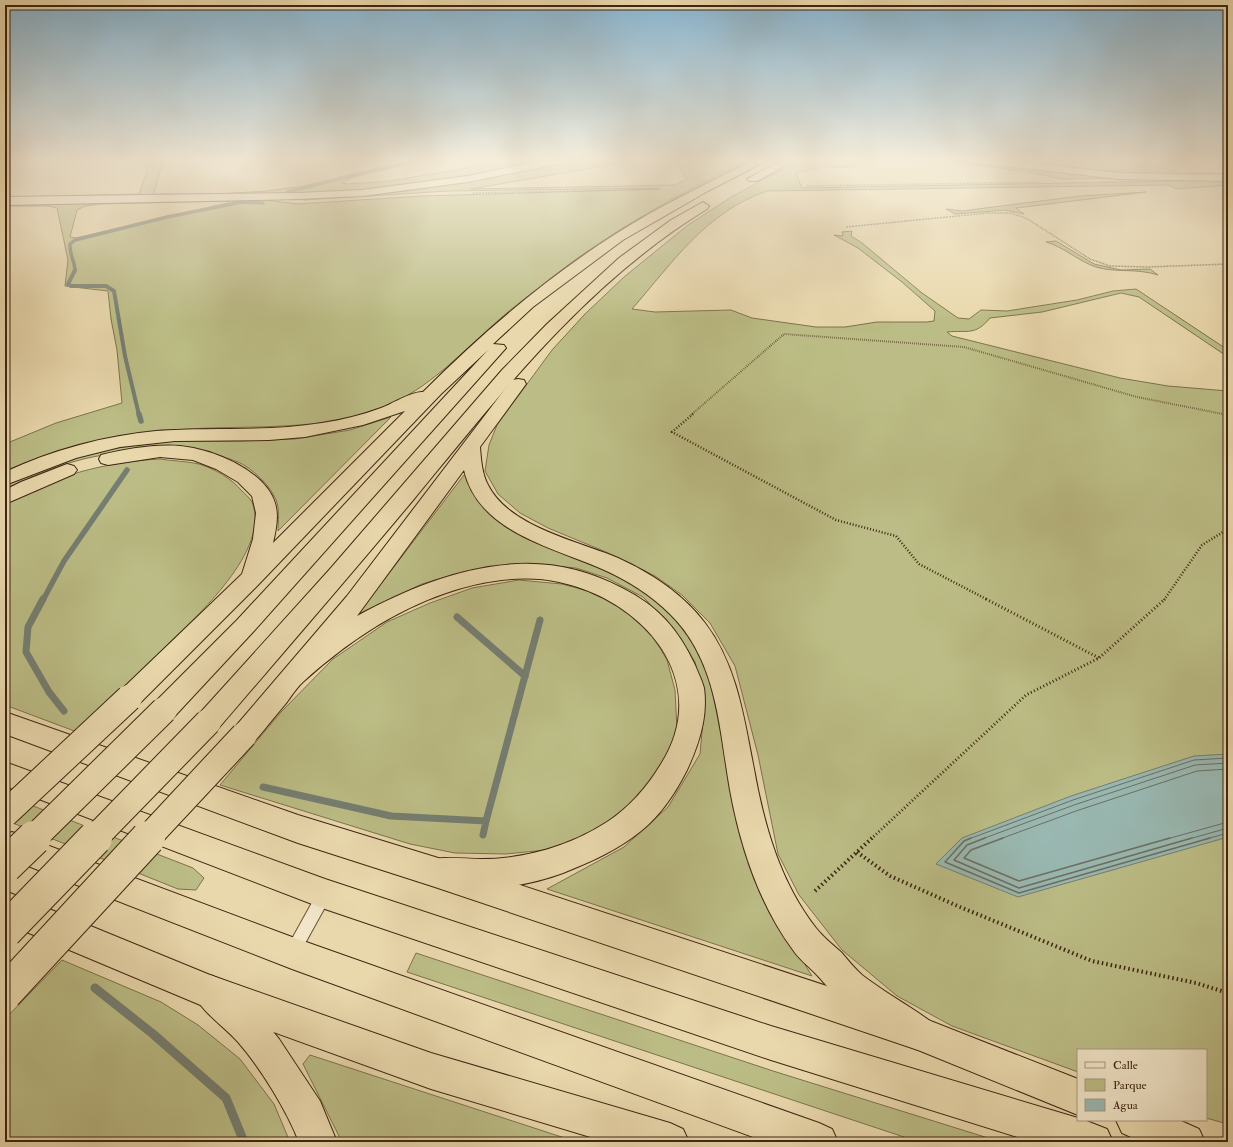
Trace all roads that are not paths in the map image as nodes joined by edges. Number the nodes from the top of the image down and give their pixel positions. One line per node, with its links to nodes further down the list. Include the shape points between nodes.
1 (663, 213): 5 (highway, via 619,237 559,280 492,335)
2 (664, 213): 15 (highway, bridge, via 602,255 500,346 256,615 164,710)
3 (693, 213): 4 (highway, via 656,237)
4 (584, 294): 6 (highway); 19 (highway, bridge, via 508,374 208,722)
5 (435, 390): 7 (highway, via 378,416 346,425 288,434 138,439 108,444 50,460); 9 (highway)
6 (471, 446): 10 (highway, via 359,597); 23 (highway, via 471,464 481,492 495,508 517,524 613,565 640,580 667,598 698,631 715,659 727,696 756,843 775,892 802,936 850,986)
7 (5, 479)
8 (5, 498): 9 (highway, via 54,475 121,456 159,452 189,453 214,461 239,473 256,487 265,503 266,519 262,546)
9 (250, 579): 13 (highway, bridge, via 129,698)
10 (297, 673): 16 (highway, via 362,624 399,604 461,580 489,574 517,571 556,573 587,580 613,590 644,610 663,631 680,658 691,685 692,715 686,745 672,773 642,812 606,838 556,861 525,870 483,874); 22 (highway, bridge, via 244,735)
11 (5, 723): 16 (highway, via 298,829)
12 (5, 774): 17 (highway)
13 (5, 814)
14 (5, 843): 20 (highway)
15 (5, 866)
16 (435, 872): 23 (highway)
17 (325, 894): 20 (lane); 29 (highway, via 771,1043)
18 (5, 908): 21 (highway)
19 (5, 931)
20 (292, 953): 28 (highway)
21 (210, 992): 26 (highway, via 250,1030 267,1051 307,1114); 27 (highway, via 431,1071)
22 (5, 993)
23 (918, 1033): 24 (highway)
24 (1077, 1097)
25 (1138, 1121): 30 (highway)
26 (318, 1142)
27 (670, 1142)
28 (819, 1142)
29 (1094, 1142)
30 (1186, 1142)

